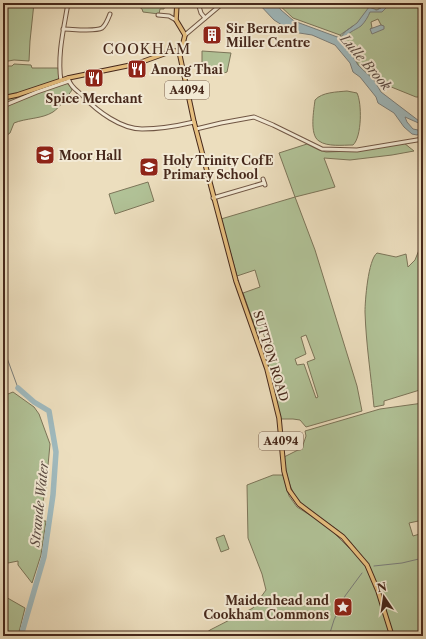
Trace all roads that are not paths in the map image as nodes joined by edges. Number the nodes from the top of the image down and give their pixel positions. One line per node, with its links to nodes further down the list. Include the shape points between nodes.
1 (68, 3): 10 (street)
2 (178, 3): 8 (main road)
3 (198, 3): 7 (street)
4 (224, 3): 7 (street)
5 (110, 14): 9 (street)
6 (158, 15): 8 (street)
7 (205, 18): 12 (street)
8 (176, 20): 12 (main road)
9 (103, 27): 10 (street, via 96,30); 11 (street)
10 (64, 29): 14 (street)
11 (107, 30)
12 (185, 35): 13 (main road, A4094)
13 (181, 51): 15 (main road, via 172,51 136,64); 18 (main road, SUTTON ROAD / A4094)
14 (61, 80): 15 (main road); 16 (main road)
15 (68, 80): 17 (street); 18 (street, via 74,89 98,110 128,127 148,129)
16 (3, 98)
17 (3, 106)
18 (194, 122): 19 (main road, SUTTON ROAD / A4094)
19 (196, 129): 20 (street, via 254,118 322,149 357,150); 22 (main road, SUTTON ROAD / A4094)
20 (423, 138)
21 (264, 182): 22 (street)
22 (213, 198): 23 (main road, SUTTON ROAD / A4094, via 236,281 267,369 279,418 288,490 299,504 343,537 367,565)
23 (392, 636)

